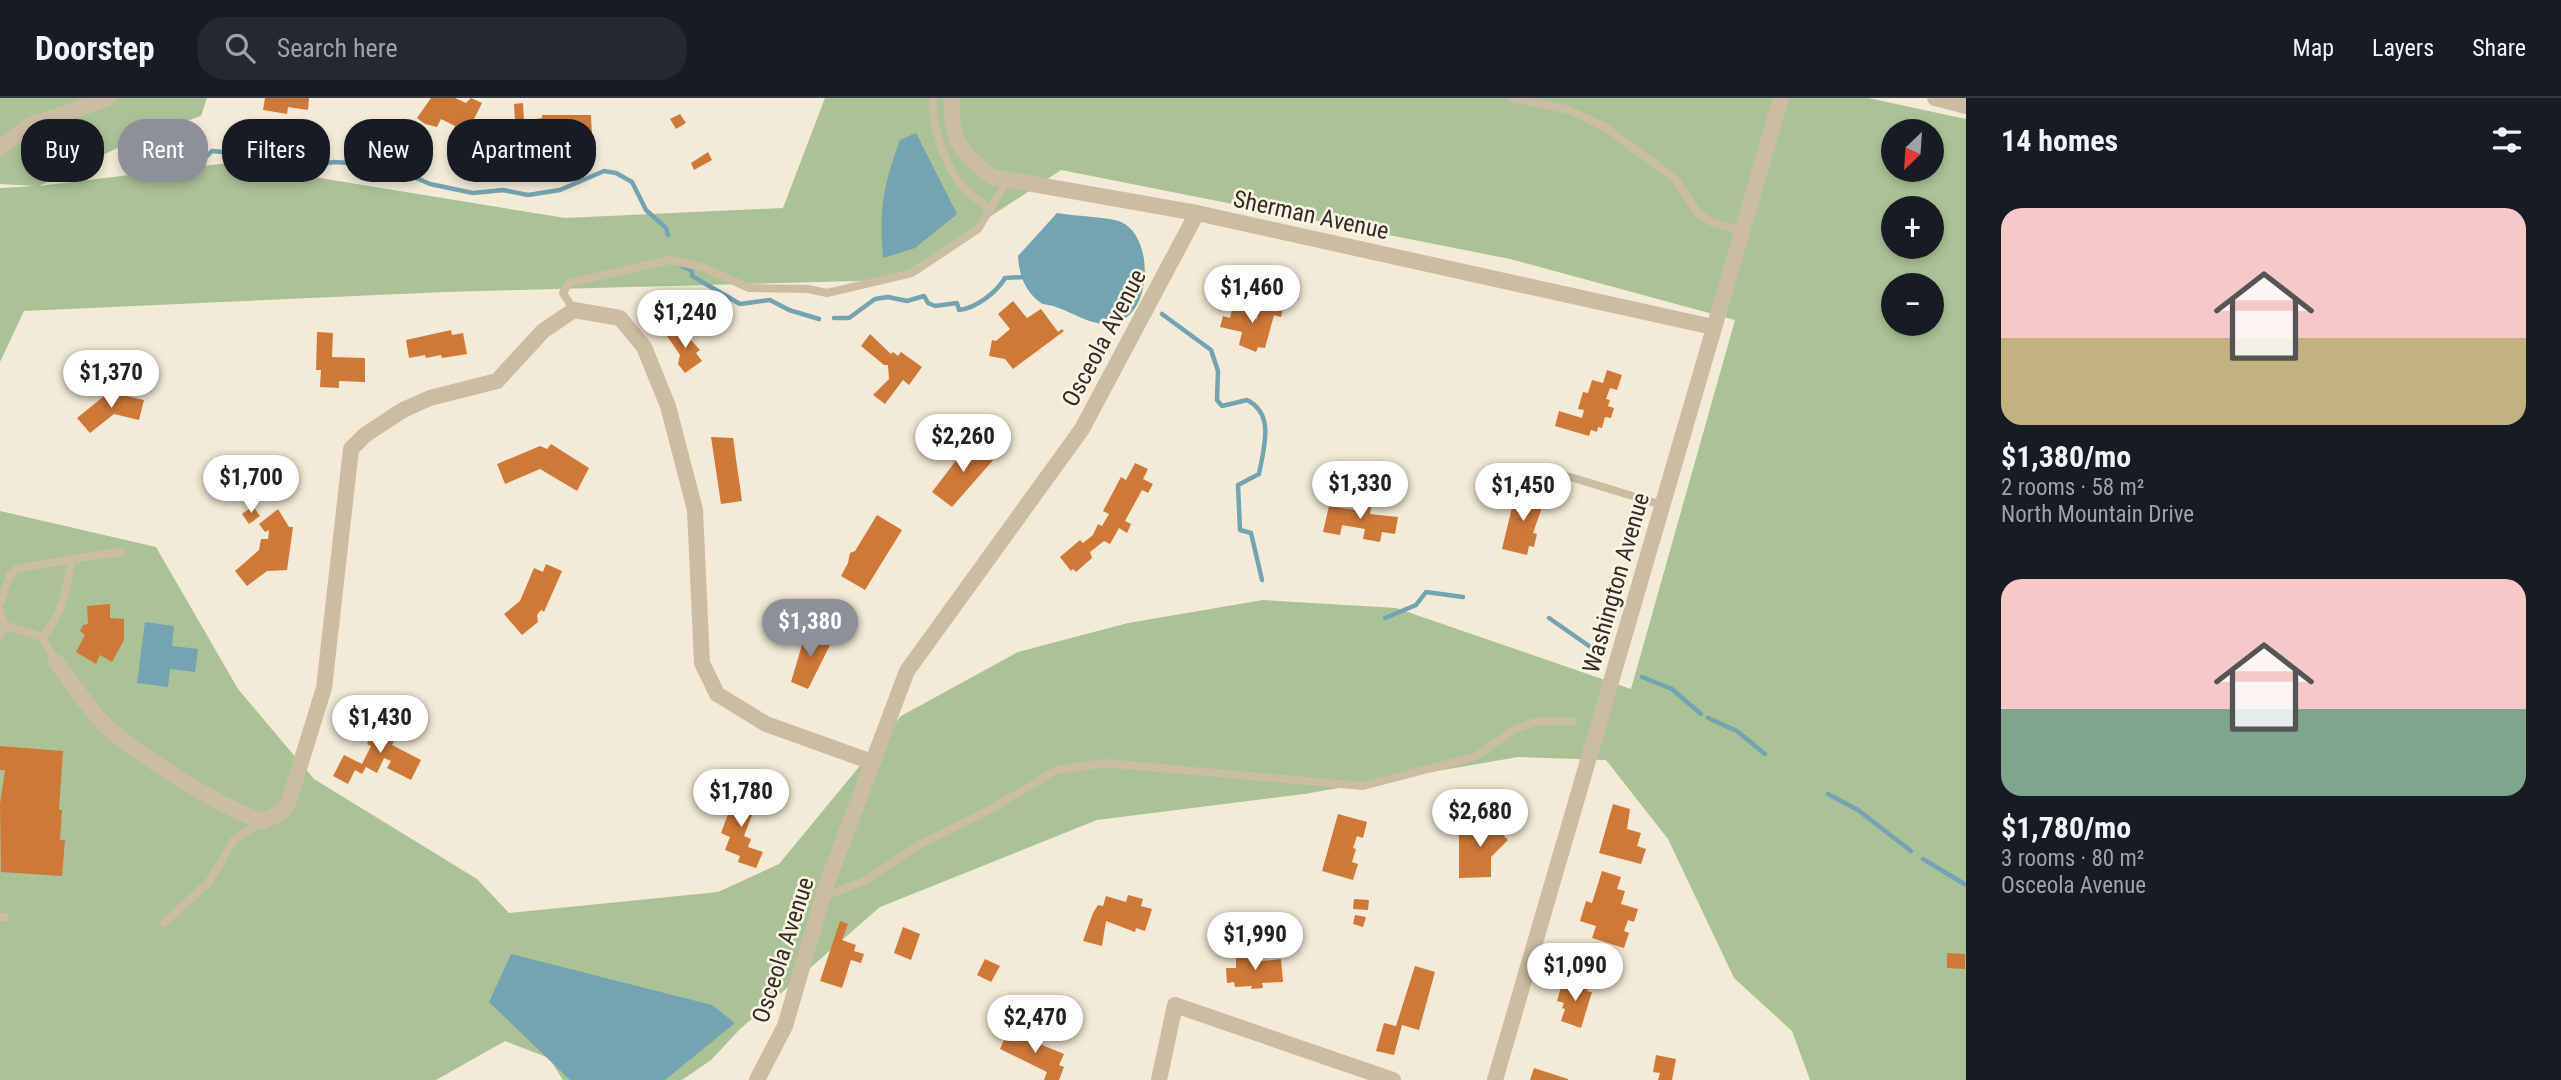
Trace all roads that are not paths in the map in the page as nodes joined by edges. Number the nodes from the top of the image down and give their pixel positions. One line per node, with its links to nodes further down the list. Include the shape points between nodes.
1 (108, 98): 8 (street, via 29,127)
2 (933, 98): 10 (lane, via 932,113 958,183)
3 (952, 98): 9 (street, Sherman Avenue, via 953,137 965,156 992,177)
4 (1512, 98): 12 (lane, via 1569,110 1605,127 1675,179 1709,222)
5 (1781, 98): 12 (street, Washington Avenue)
6 (1935, 98): 7 (street)
7 (1966, 106)
8 (0, 148)
9 (1008, 179): 10 (lane); 11 (street, Sherman Avenue)
10 (991, 210): 13 (lane, via 978,229 912,273 827,293 749,288 702,267 670,260 569,283 563,293)
11 (1197, 213): 14 (street, Sherman Avenue); 26 (street, Osceola Avenue, via 1082,429 907,671)
12 (1742, 232): 14 (street, Washington Avenue)
13 (574, 310): 26 (street, via 620,318 644,347 668,406 695,510 702,663 717,694 766,724); 27 (street, via 543,331 497,381 402,410 351,449 324,688 288,804)
14 (1713, 327): 16 (street, Washington Avenue)
15 (1541, 468): 16 (lane)
16 (1662, 505): 33 (street, Washington Avenue)
17 (122, 552): 18 (lane)
18 (72, 559): 19 (lane, via 17,569 10,575); 23 (lane, via 52,627)
19 (0, 603)
20 (0, 611): 21 (lane)
21 (4, 625): 22 (lane); 23 (lane)
22 (0, 635)
23 (42, 638): 24 (lane)
24 (56, 662): 27 (street, via 101,721 128,744 221,803)
25 (1573, 721): 28 (lane, via 1535,722 1515,729 1474,757 1363,786 1104,763 1057,770 921,844 864,881)
26 (872, 762): 28 (street, Osceola Avenue)
27 (263, 821): 29 (lane, via 234,839 209,881)
28 (823, 897): 30 (street, Osceola Avenue, via 785,1026)
29 (164, 923)
30 (757, 1080)
31 (1159, 1080): 32 (street, via 1175,1005)
32 (1393, 1080)
33 (1494, 1080)

